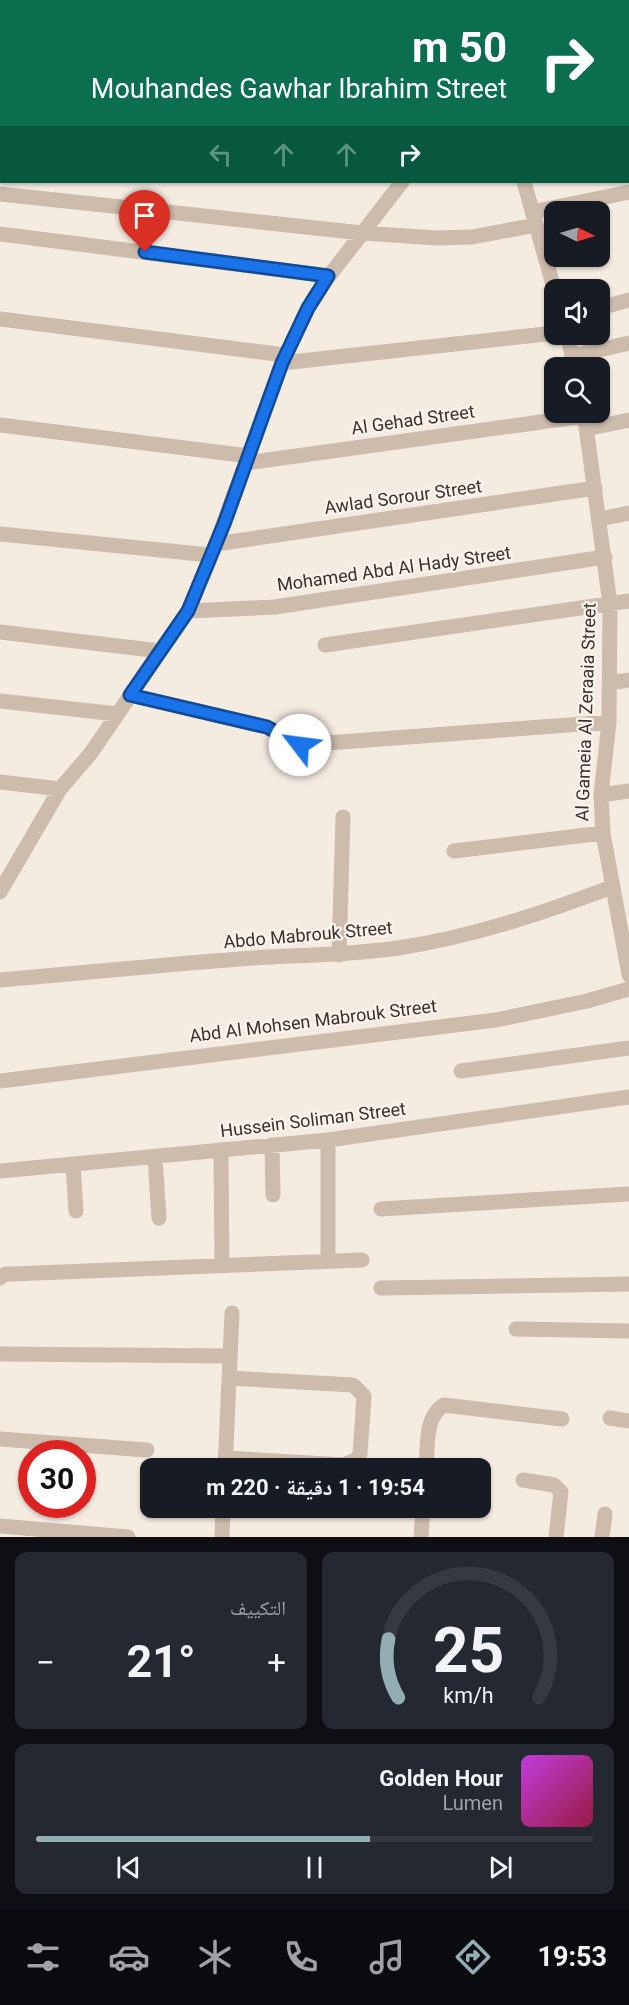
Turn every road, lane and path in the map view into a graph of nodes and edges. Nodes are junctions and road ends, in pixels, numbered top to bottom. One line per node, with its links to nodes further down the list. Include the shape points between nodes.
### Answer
1 (401, 183): 6 (street)
2 (524, 183): 5 (street)
3 (629, 192): 5 (street)
4 (0, 194): 6 (street)
5 (534, 218): 6 (street, via 455,238); 9 (street)
6 (362, 233): 8 (street)
7 (0, 234): 8 (street)
8 (328, 276): 16 (street)
9 (551, 279)
10 (629, 300): 11 (street)
11 (610, 305)
12 (0, 319): 16 (street)
13 (544, 334): 16 (street)
14 (629, 343): 15 (street)
15 (588, 357)
16 (284, 359): 22 (street)
17 (610, 420): 18 (street, Al Gehad Street)
18 (629, 420)
19 (552, 423): 22 (street, Al Gehad Street)
20 (586, 423): 23 (street, Al Gameia Al Zeraaia Street)
21 (0, 425): 22 (street, Al Gehad Street)
22 (248, 460): 27 (street)
23 (595, 488): 25 (street, Al Gameia Al Zeraaia Street); 27 (street, Awlad Sorour Street)
24 (629, 513): 25 (street)
25 (600, 519): 28 (street, Al Gameia Al Zeraaia Street)
26 (0, 534): 27 (street, Awlad Sorour Street)
27 (213, 550): 31 (street)
28 (605, 557): 30 (street, Al Gameia Al Zeraaia Street); 31 (street, Mohamed Abd Al Hady Street, via 275,607)
29 (629, 601): 30 (street)
30 (610, 604): 33 (street); 36 (street, Al Gameia Al Zeraaia Street)
31 (188, 611): 34 (street)
32 (0, 632): 34 (street)
33 (325, 645)
34 (160, 651): 37 (street)
35 (629, 680): 36 (street)
36 (610, 684): 40 (street, Al Gameia Al Zeraaia Street)
37 (130, 695): 39 (street); 40 (street, via 267,727 300,745)
38 (0, 701): 39 (street)
39 (117, 714): 42 (street)
40 (609, 722): 44 (street, Al Gameia Al Zeraaia Street)
41 (0, 782): 42 (street)
42 (60, 789): 48 (street)
43 (629, 791): 44 (street)
44 (601, 795): 46 (street, Al Gameia Al Zeraaia Street)
45 (343, 817): 52 (street)
46 (603, 834): 47 (street); 49 (street, Al Gameia Al Zeraaia Street)
47 (454, 851)
48 (5, 871): 50 (street)
49 (612, 887): 51 (street, Al Gameia Al Zeraaia Street); 52 (street, Abdo Mabrouk Street, via 543,913 472,933)
50 (0, 892)
51 (625, 935): 53 (street, Al Gameia Al Zeraaia Street)
52 (339, 955): 54 (street, Abdo Mabrouk Street, via 253,958)
53 (629, 975)
54 (0, 980)
55 (629, 988): 58 (street, Abd Al Mohsen Mabrouk Street, via 496,1020)
56 (629, 1048): 57 (street)
57 (461, 1071)
58 (0, 1081)
59 (629, 1097): 60 (street, Hussein Soliman Street)
60 (328, 1140): 61 (street, Hussein Soliman Street); 72 (street)
61 (272, 1145): 62 (street, Hussein Soliman Street); 67 (street)
62 (221, 1151): 63 (street, Hussein Soliman Street); 73 (street)
63 (155, 1157): 64 (street, Hussein Soliman Street); 70 (street)
64 (73, 1165): 65 (street, Hussein Soliman Street); 69 (street)
65 (0, 1171)
66 (629, 1194): 68 (street)
67 (273, 1195)
68 (381, 1209)
69 (76, 1210)
70 (159, 1218)
71 (362, 1260): 72 (street)
72 (328, 1262): 73 (street)
73 (222, 1264): 74 (street, via 5,1274)
74 (0, 1278)
75 (629, 1284): 76 (street)
76 (381, 1288)
77 (232, 1313): 81 (street)
78 (516, 1329): 79 (street)
79 (629, 1331)
80 (0, 1354): 81 (street)
81 (230, 1356): 82 (street)
82 (229, 1378): 88 (street); 89 (street, via 353,1385 364,1396 360,1454)
83 (562, 1419): 90 (street, via 444,1406 434,1411 430,1421)
84 (609, 1419): 85 (street)
85 (629, 1421)
86 (0, 1438): 87 (street)
87 (147, 1450)
88 (225, 1458)
89 (356, 1458)
90 (427, 1458)
91 (523, 1480): 99 (street, via 554,1485 561,1492)
92 (605, 1514): 100 (street)
93 (223, 1518): 97 (street)
94 (422, 1518): 98 (street)
95 (0, 1526): 96 (street)
96 (128, 1537)
97 (222, 1537)
98 (421, 1537)
99 (556, 1537)
100 (602, 1537)

